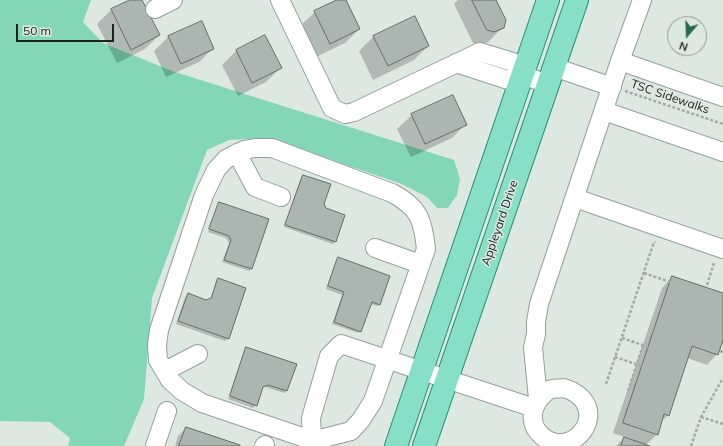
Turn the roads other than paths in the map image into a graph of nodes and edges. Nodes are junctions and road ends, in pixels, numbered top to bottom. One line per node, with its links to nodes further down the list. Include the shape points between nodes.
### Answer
1 (173, 0): 6 (street)
2 (280, 0): 8 (street, via 332,108 338,112 354,112 456,64 508,80)
3 (548, 0): 8 (main road)
4 (576, 0): 9 (main road, Appleyard Drive)
5 (642, 0): 7 (street)
6 (155, 9)
7 (620, 61): 10 (street); 11 (street)
8 (522, 75): 9 (street); 22 (main road)
9 (551, 75): 10 (street); 24 (main road, Appleyard Drive)
10 (612, 87): 12 (street)
11 (723, 97)
12 (604, 112): 13 (street); 16 (street)
13 (723, 152)
14 (237, 153): 15 (street, via 255,187); 19 (street, via 272,148 392,192 416,211 424,228 426,249); 23 (street, via 226,159 216,170 204,195 159,330 158,360)
15 (282, 197)
16 (575, 198): 18 (street); 24 (street, via 539,304 534,347 540,399)
17 (375, 248): 19 (street)
18 (721, 257)
19 (420, 264): 21 (street)
20 (198, 354): 23 (street)
21 (388, 359): 22 (street); 26 (street, via 373,401 351,431 320,439); 26 (street, via 342,344 329,356 311,418)
22 (422, 370): 24 (street); 28 (main road)
23 (165, 371): 26 (street, via 170,380 182,391 202,403 302,437)
24 (447, 379): 29 (main road, Appleyard Drive)
25 (167, 411): 27 (street)
26 (312, 438)
27 (156, 446)
28 (396, 446)
29 (424, 446)

